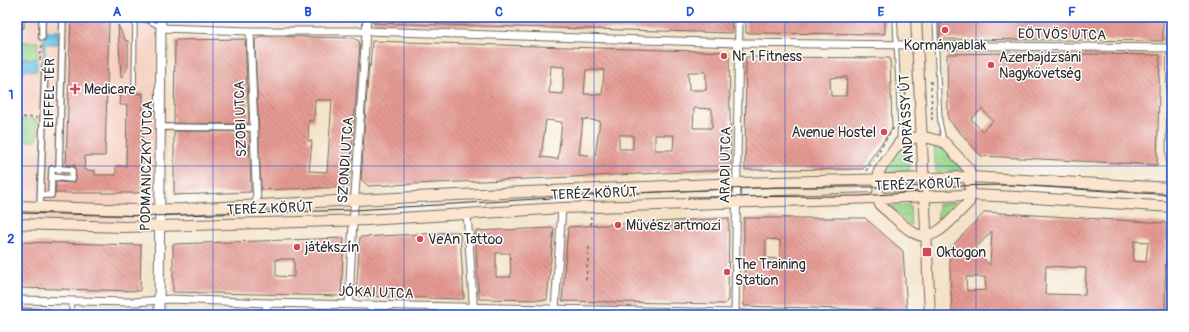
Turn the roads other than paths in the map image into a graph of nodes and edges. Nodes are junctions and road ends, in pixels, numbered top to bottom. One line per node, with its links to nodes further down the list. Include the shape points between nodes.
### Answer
1 (42, 17): 15 (street)
2 (62, 17): 28 (street, EIFFEL TÉR)
3 (161, 17): 12 (street, PODMANICZKY UTCA)
4 (367, 17): 14 (street, SZONDI UTCA)
5 (739, 17): 16 (street, ARADI UTCA)
6 (895, 17): 17 (lane, ANDRÁSSY ÚT)
7 (916, 17): 18 (main road, ANDRÁSSY ÚT)
8 (935, 17): 19 (lane)
9 (1171, 17): 20 (street)
10 (109, 19): 11 (lane)
11 (135, 20): 12 (lane, via 146,20); 22 (lane)
12 (161, 28): 13 (street, EÖTVÖS UTCA); 23 (street, PODMANICZKY UTCA)
13 (250, 31): 14 (street, EÖTVÖS UTCA); 24 (street, SZOBI UTCA)
14 (366, 31): 16 (street, EÖTVÖS UTCA); 39 (street, SZONDI UTCA)
15 (42, 37)
16 (739, 43): 17 (street, EÖTVÖS UTCA); 33 (street, ARADI UTCA)
17 (896, 46): 18 (street, EÖTVÖS UTCA); 27 (lane, ANDRÁSSY ÚT)
18 (917, 46): 19 (street, EÖTVÖS UTCA); 25 (main road, ANDRÁSSY ÚT)
19 (936, 46): 20 (street, EÖTVÖS UTCA); 26 (lane, via 940,122)
20 (1171, 48): 34 (street)
21 (45, 66): 35 (street, EIFFEL TÉR)
22 (134, 91)
23 (161, 127): 24 (street); 46 (street, PODMANICZKY UTCA)
24 (253, 128): 41 (street, SZOBI UTCA)
25 (921, 136): 26 (main road); 27 (main road); 31 (main road, ANDRÁSSY ÚT)
26 (944, 142): 30 (main road, via 969,169)
27 (899, 143): 32 (main road, via 879,171)
28 (59, 169): 29 (street, via 52,169); 29 (street, via 72,170 72,179)
29 (52, 177): 35 (street, via 51,195)
30 (970, 177): 31 (main road, TERÉZ KÖRÚT); 34 (main road, TERÉZ KÖRÚT); 36 (main road)
31 (923, 179): 32 (main road, TERÉZ KÖRÚT); 37 (main road, ANDRÁSSY ÚT)
32 (878, 180): 33 (main road, TERÉZ KÖRÚT); 38 (main road)
33 (738, 183): 39 (main road, TERÉZ KÖRÚT); 40 (street, ARADI UTCA)
34 (1171, 187)
35 (41, 195): 43 (street, EIFFEL TÉR)
36 (970, 196): 37 (main road, TERÉZ KÖRÚT); 44 (main road, TERÉZ KÖRÚT); 51 (main road, via 969,202 939,232)
37 (924, 198): 38 (main road, TERÉZ KÖRÚT); 51 (main road, ANDRÁSSY ÚT)
38 (878, 199): 40 (main road, TERÉZ KÖRÚT); 51 (main road, via 880,205 914,233)
39 (355, 200): 41 (main road, TERÉZ KÖRÚT); 48 (street, SZONDI UTCA)
40 (738, 202): 45 (main road, TERÉZ KÖRÚT); 62 (street, ARADI UTCA)
41 (256, 205): 46 (main road, TERÉZ KÖRÚT)
42 (17, 206): 43 (main road, TERÉZ KÖRÚT)
43 (40, 207): 46 (main road, TERÉZ KÖRÚT)
44 (1172, 207)
45 (562, 208): 47 (main road, TERÉZ KÖRÚT); 59 (street)
46 (161, 209): 50 (street, PODMANICZKY UTCA)
47 (467, 213): 48 (main road, TERÉZ KÖRÚT); 60 (street)
48 (353, 220): 50 (main road, TERÉZ KÖRÚT); 56 (street, SZONDI UTCA)
49 (17, 224): 50 (main road, TERÉZ KÖRÚT)
50 (160, 226): 53 (street, PODMANICZKY UTCA)
51 (926, 236): 68 (main road, ANDRÁSSY ÚT)
52 (17, 300): 54 (street, JÓKAI UTCA)
53 (160, 300): 54 (street, JÓKAI UTCA); 55 (street, JÓKAI UTCA); 64 (street, PODMANICZKY UTCA)
54 (72, 301): 58 (lane)
55 (266, 303): 56 (street, JÓKAI UTCA); 65 (street)
56 (349, 304): 57 (street, JÓKAI UTCA)
57 (371, 305): 60 (street, JÓKAI UTCA); 66 (street)
58 (71, 309)
59 (555, 309): 60 (street, JÓKAI UTCA); 61 (street, JÓKAI UTCA)
60 (473, 311)
61 (574, 312): 63 (street, JÓKAI UTCA)
62 (735, 313): 63 (street, JÓKAI UTCA); 67 (street, JÓKAI UTCA)
63 (666, 314)
64 (159, 315)
65 (267, 315)
66 (371, 315)
67 (752, 315)
68 (930, 315)

